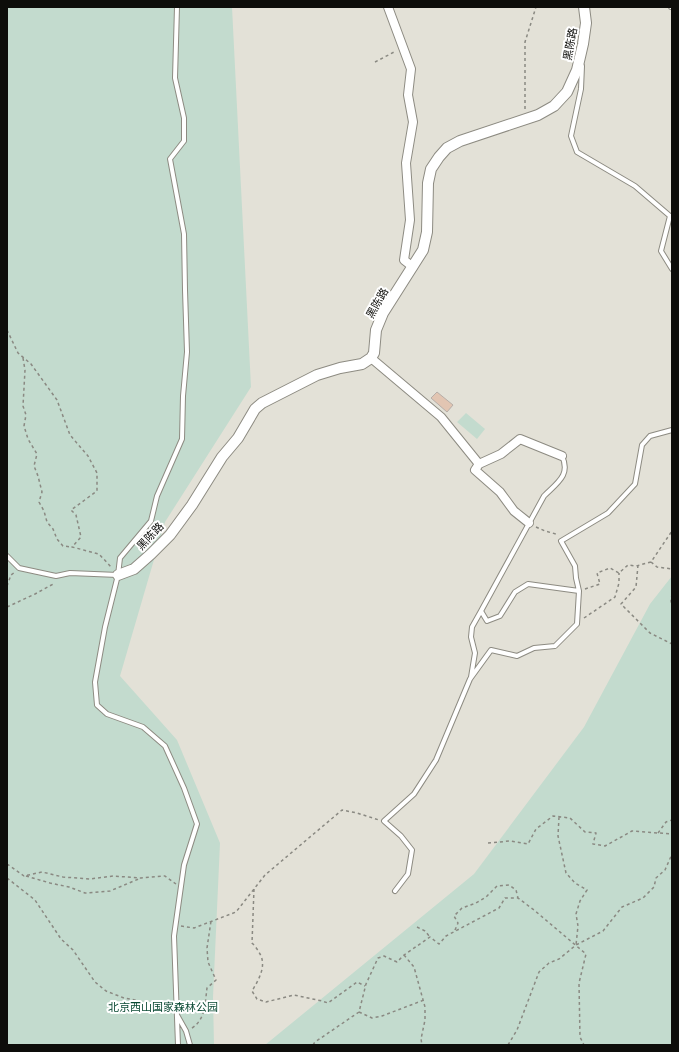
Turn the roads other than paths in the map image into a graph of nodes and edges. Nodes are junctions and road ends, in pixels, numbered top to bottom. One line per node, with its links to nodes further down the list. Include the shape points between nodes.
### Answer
1 (177, 7): 13 (lane, via 174,78 184,118 184,141 170,159 184,234 188,352 182,439 157,496 151,521 120,558)
2 (388, 7): 5 (street, via 411,69 408,95 412,122 406,163 410,220 404,260)
3 (584, 7): 4 (street, 黑陈路, via 586,23)
4 (583, 44): 5 (street, 黑陈路, via 577,70 567,92 554,106 525,120 460,141 447,148 439,157 431,169 428,183 423,250); 6 (lane, via 581,89 571,136 577,152 635,186 670,216 662,251)
5 (413, 267): 7 (street, 黑陈路, via 383,313 376,330 374,353)
6 (672, 269)
7 (371, 358): 10 (street, via 441,418); 13 (street, 黑陈路, via 362,364 317,375 254,409 238,438 222,457 170,535 134,569)
8 (672, 430): 14 (lane, via 650,436 642,445 635,484 608,513 560,541 575,566)
9 (562, 456): 10 (street, via 520,439 501,454); 11 (lane, via 565,461 565,472 544,496)
10 (479, 464): 11 (street, via 475,470)
11 (529, 523): 15 (lane)
12 (7, 556): 13 (lane, via 19,568 56,576 70,573)
13 (118, 575): 18 (lane, via 95,682 97,705 107,714 144,727 166,746 197,824 184,865 174,936)
14 (579, 591): 15 (lane, via 528,584 515,592 500,616 487,621); 16 (lane, via 577,624 555,646 534,648 517,656 491,650)
15 (481, 611): 16 (lane, via 472,627 471,637 475,652)
16 (470, 679): 17 (lane, via 436,760 414,794 384,821 412,850 408,874)
17 (395, 891)
18 (176, 1013): 19 (lane); 20 (lane)
19 (178, 1045)
20 (190, 1045)

